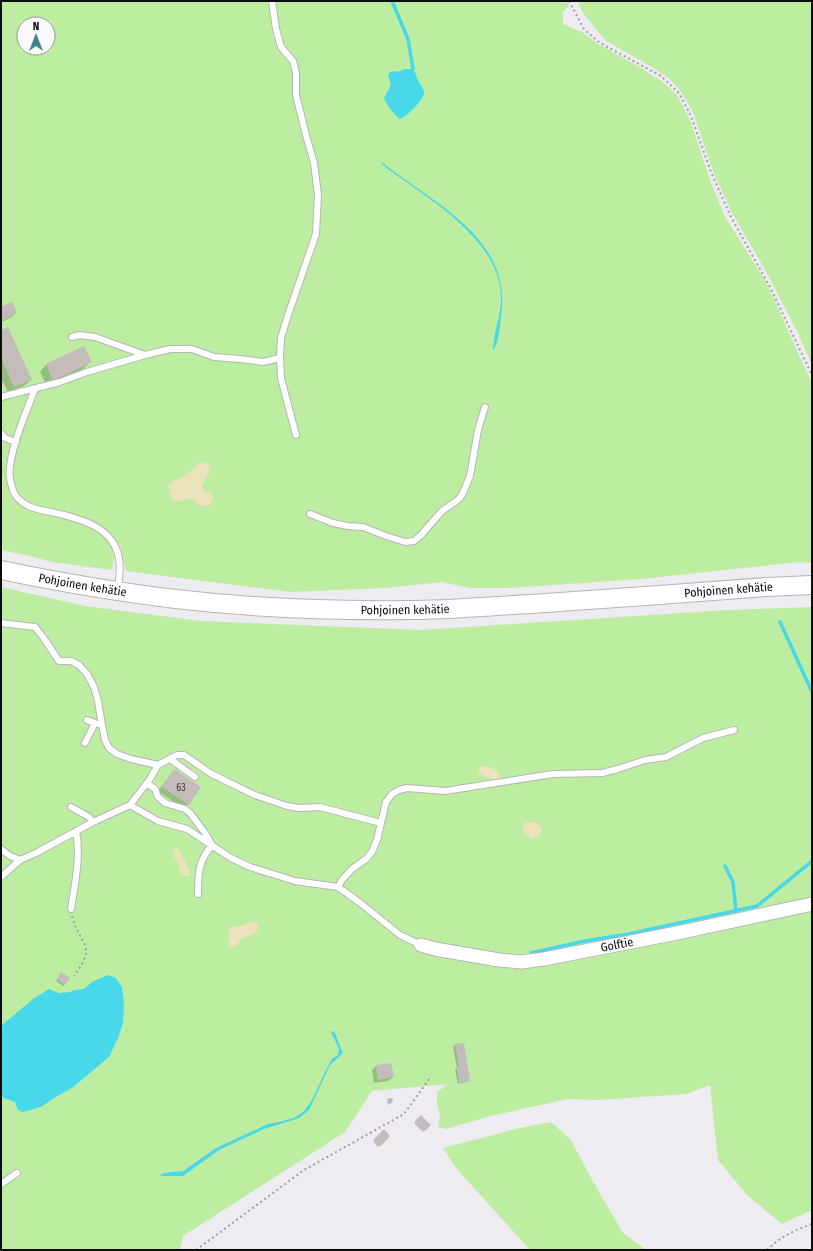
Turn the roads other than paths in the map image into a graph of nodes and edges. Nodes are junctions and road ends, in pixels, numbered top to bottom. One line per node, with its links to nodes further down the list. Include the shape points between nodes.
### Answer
1 (272, 1): 4 (lane, via 281,47 293,61 296,73 296,95 314,163 318,195 316,234 281,338)
2 (72, 337): 3 (lane, via 95,337)
3 (145, 355): 4 (lane, via 170,349 192,349 214,357 263,362); 5 (lane)
4 (280, 358): 9 (lane, via 281,378)
5 (35, 389): 6 (lane); 10 (lane)
6 (1, 396)
7 (485, 407): 11 (lane, via 468,484 463,494 459,500 442,511 414,541 405,542 364,526 332,523)
8 (1, 433): 10 (lane, via 5,438)
9 (296, 435)
10 (16, 442): 14 (lane, via 10,465 10,479 16,496 36,509 79,519 106,533 112,540 119,558)
11 (310, 514)
12 (1, 570): 14 (main road, Pohjoinen kehätie)
13 (812, 585): 14 (main road, Pohjoinen kehätie, via 409,610 322,610 256,606)
14 (118, 591)
15 (1, 623): 18 (lane, via 35,628 60,660 79,665 94,686)
16 (87, 720): 17 (lane)
17 (95, 723): 18 (lane); 20 (lane)
18 (102, 725): 22 (lane, via 107,744 117,754)
19 (734, 730): 28 (lane, via 703,738 666,757 602,773 553,774 445,791 407,788 399,790 386,802)
20 (85, 743)
21 (170, 759): 22 (lane); 23 (lane); 28 (lane, via 184,755 228,782 287,806 320,807)
22 (158, 765): 24 (lane)
23 (195, 777)
24 (147, 783): 25 (lane); 30 (lane, via 165,803 190,813)
25 (130, 805): 27 (lane); 30 (lane, via 158,821 187,829)
26 (71, 807): 27 (lane)
27 (93, 822): 29 (lane)
28 (381, 823): 34 (lane, via 372,852 352,869)
29 (76, 831): 32 (lane); 37 (lane, via 78,862)
30 (212, 845): 34 (lane, via 250,867 295,881); 35 (lane, via 201,861 198,871)
31 (1, 849): 32 (lane)
32 (20, 860): 33 (lane)
33 (1, 877)
34 (338, 887): 38 (lane, via 400,935)
35 (198, 894)
36 (812, 904): 38 (street, Golftie, via 677,933 521,962)
37 (71, 909)
38 (421, 945)
39 (18, 1173): 40 (lane)
40 (1, 1184)

